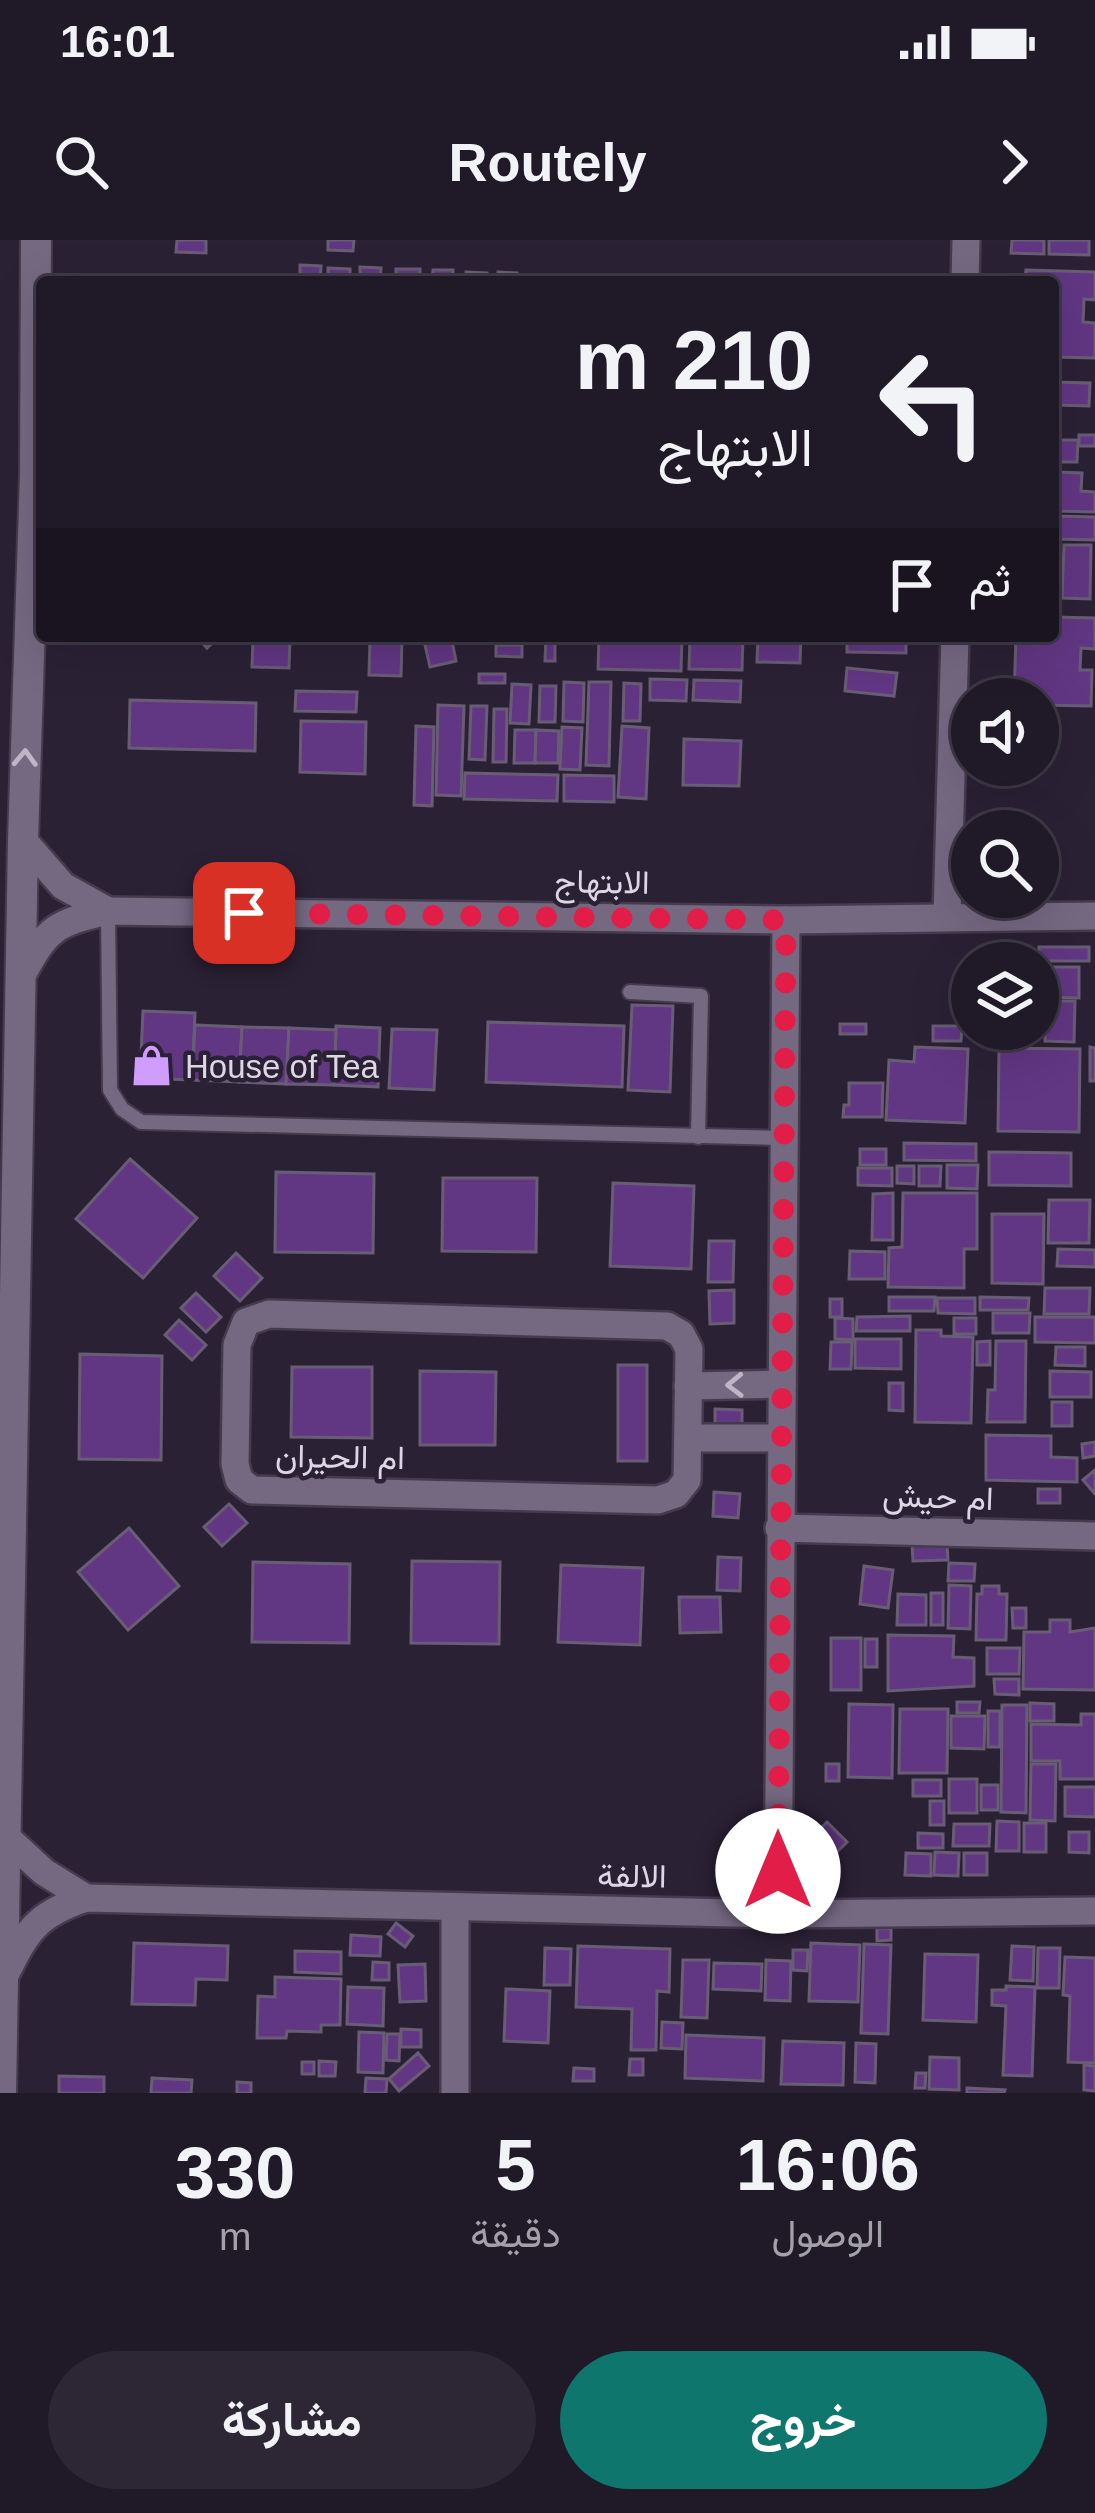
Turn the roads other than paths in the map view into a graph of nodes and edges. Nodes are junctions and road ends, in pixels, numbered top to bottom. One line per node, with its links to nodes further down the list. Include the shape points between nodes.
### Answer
1 (36, 240): 5 (street, one-way to 1)
2 (966, 240): 3 (street)
3 (965, 276)
4 (955, 642): 7 (street)
5 (22, 840): 6 (street, via 63,886); 10 (street)
6 (108, 911): 9 (street, الابتهاج); 10 (street, الابتهاج, via 49,931); 12 (lane, via 110,1090 140,1122)
7 (947, 916): 8 (street, الابتهاج); 9 (street, الابتهاج)
8 (1095, 916)
9 (786, 920): 13 (street)
10 (21, 976): 20 (street)
11 (630, 992): 12 (lane, via 701,996)
12 (698, 1137): 13 (lane)
13 (781, 1138): 14 (street)
14 (782, 1384): 15 (street, one-way to 15); 17 (street)
15 (688, 1386): 16 (street, ام الحيران); 16 (street, ام الحيران, via 689,1349 667,1325 269,1315 246,1322 237,1345 235,1464 252,1490 658,1500 687,1480)
16 (688, 1438): 17 (street)
17 (781, 1438): 18 (street)
18 (778, 1528): 19 (street, ام حيش); 24 (street)
19 (1095, 1536)
20 (7, 1838): 21 (street); 25 (street)
21 (86, 1898): 22 (street, الالفة); 25 (street, الالفة, via 39,1919)
22 (455, 1906): 24 (street, الالفة); 27 (street)
23 (1095, 1911): 24 (street, الالفة)
24 (778, 1914)
25 (3, 1978): 26 (street)
26 (2, 2093)
27 (455, 2093)

